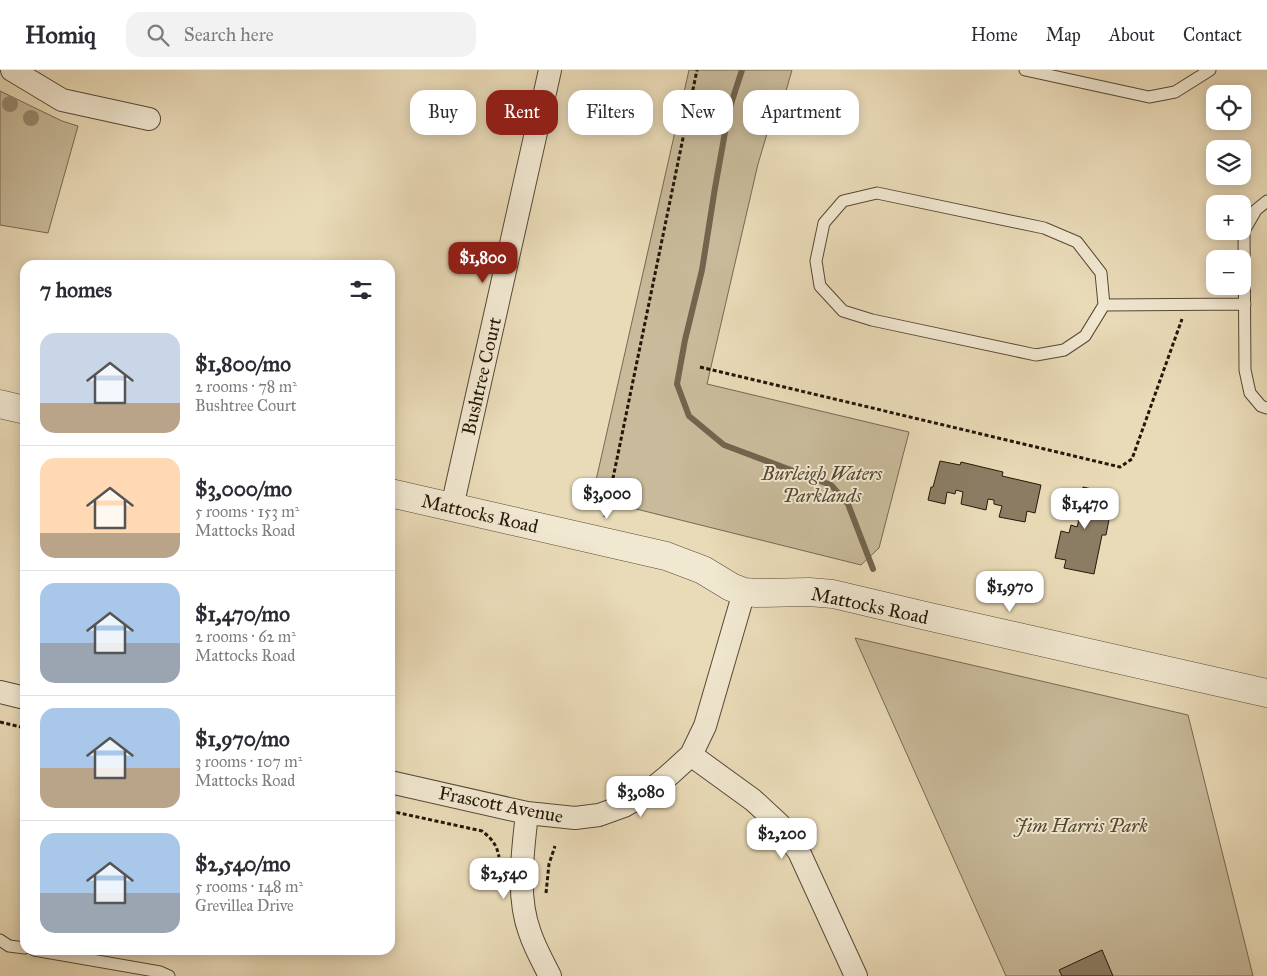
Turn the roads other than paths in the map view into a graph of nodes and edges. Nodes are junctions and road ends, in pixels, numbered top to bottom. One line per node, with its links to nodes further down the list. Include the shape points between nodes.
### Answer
1 (12, 70): 5 (street, via 62,100)
2 (550, 70): 13 (street, Bushtree Court)
3 (1025, 70): 4 (lane, via 1149,97 1175,92)
4 (1210, 70)
5 (149, 119)
6 (1267, 201): 7 (lane, via 1256,210 1244,231)
7 (1245, 304): 8 (lane); 10 (lane, via 1245,370 1250,393)
8 (1104, 305): 8 (lane, via 1101,273 1077,242 1044,228 877,193 843,201 824,223 816,261 820,286 843,310 872,320 1036,355 1064,350 1085,336)
9 (0, 404): 11 (street)
10 (1267, 408)
11 (20, 409)
12 (395, 494): 13 (street, Mattocks Road)
13 (452, 507): 14 (street, Mattocks Road, via 666,556 703,570)
14 (744, 592): 16 (street, Mattocks Road, via 833,594); 18 (street, Frascott Avenue, via 706,726)
15 (0, 692): 17 (street)
16 (1267, 693)
17 (20, 697)
18 (690, 755): 20 (street, Frascott Avenue, via 647,793 599,815 575,818); 26 (street, via 754,800 779,824 799,852)
19 (395, 783): 20 (street, Frascott Avenue)
20 (527, 813): 25 (street, via 522,887 524,911 529,932)
21 (0, 940): 22 (lane, via 9,946)
22 (20, 947)
23 (63, 955): 24 (lane)
24 (168, 976)
25 (550, 976)
26 (856, 976)

